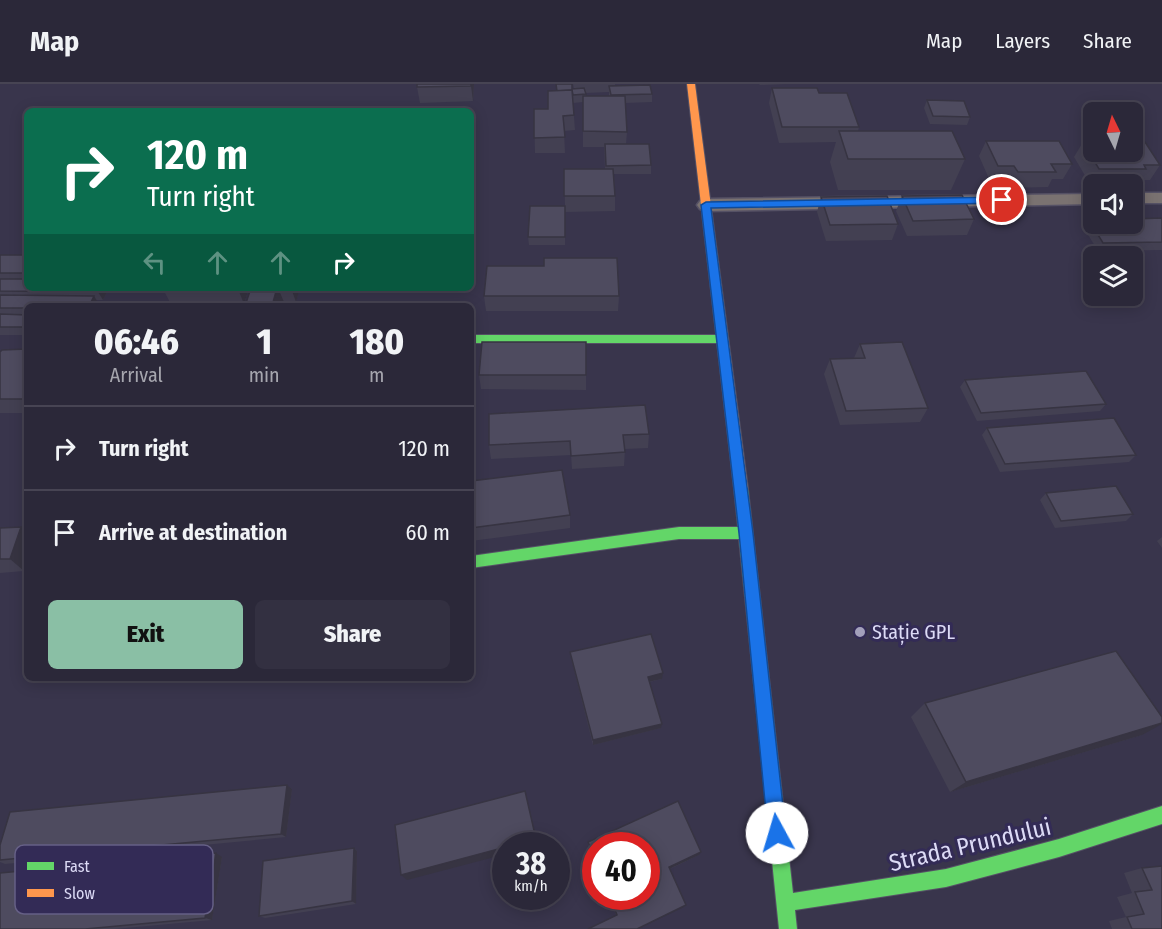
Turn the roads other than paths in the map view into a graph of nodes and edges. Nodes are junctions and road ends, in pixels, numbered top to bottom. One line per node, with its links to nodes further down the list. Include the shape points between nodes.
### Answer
1 (691, 84): 5 (street)
2 (1143, 198): 3 (lane)
3 (1162, 198)
4 (1083, 199): 5 (lane)
5 (706, 205): 7 (street)
6 (474, 339): 7 (street)
7 (722, 339): 8 (street)
8 (746, 533): 9 (street, via 679,533); 11 (street)
9 (474, 562)
10 (1162, 815): 11 (street, Strada Prundului, via 946,878)
11 (784, 903): 12 (street)
12 (788, 929)

